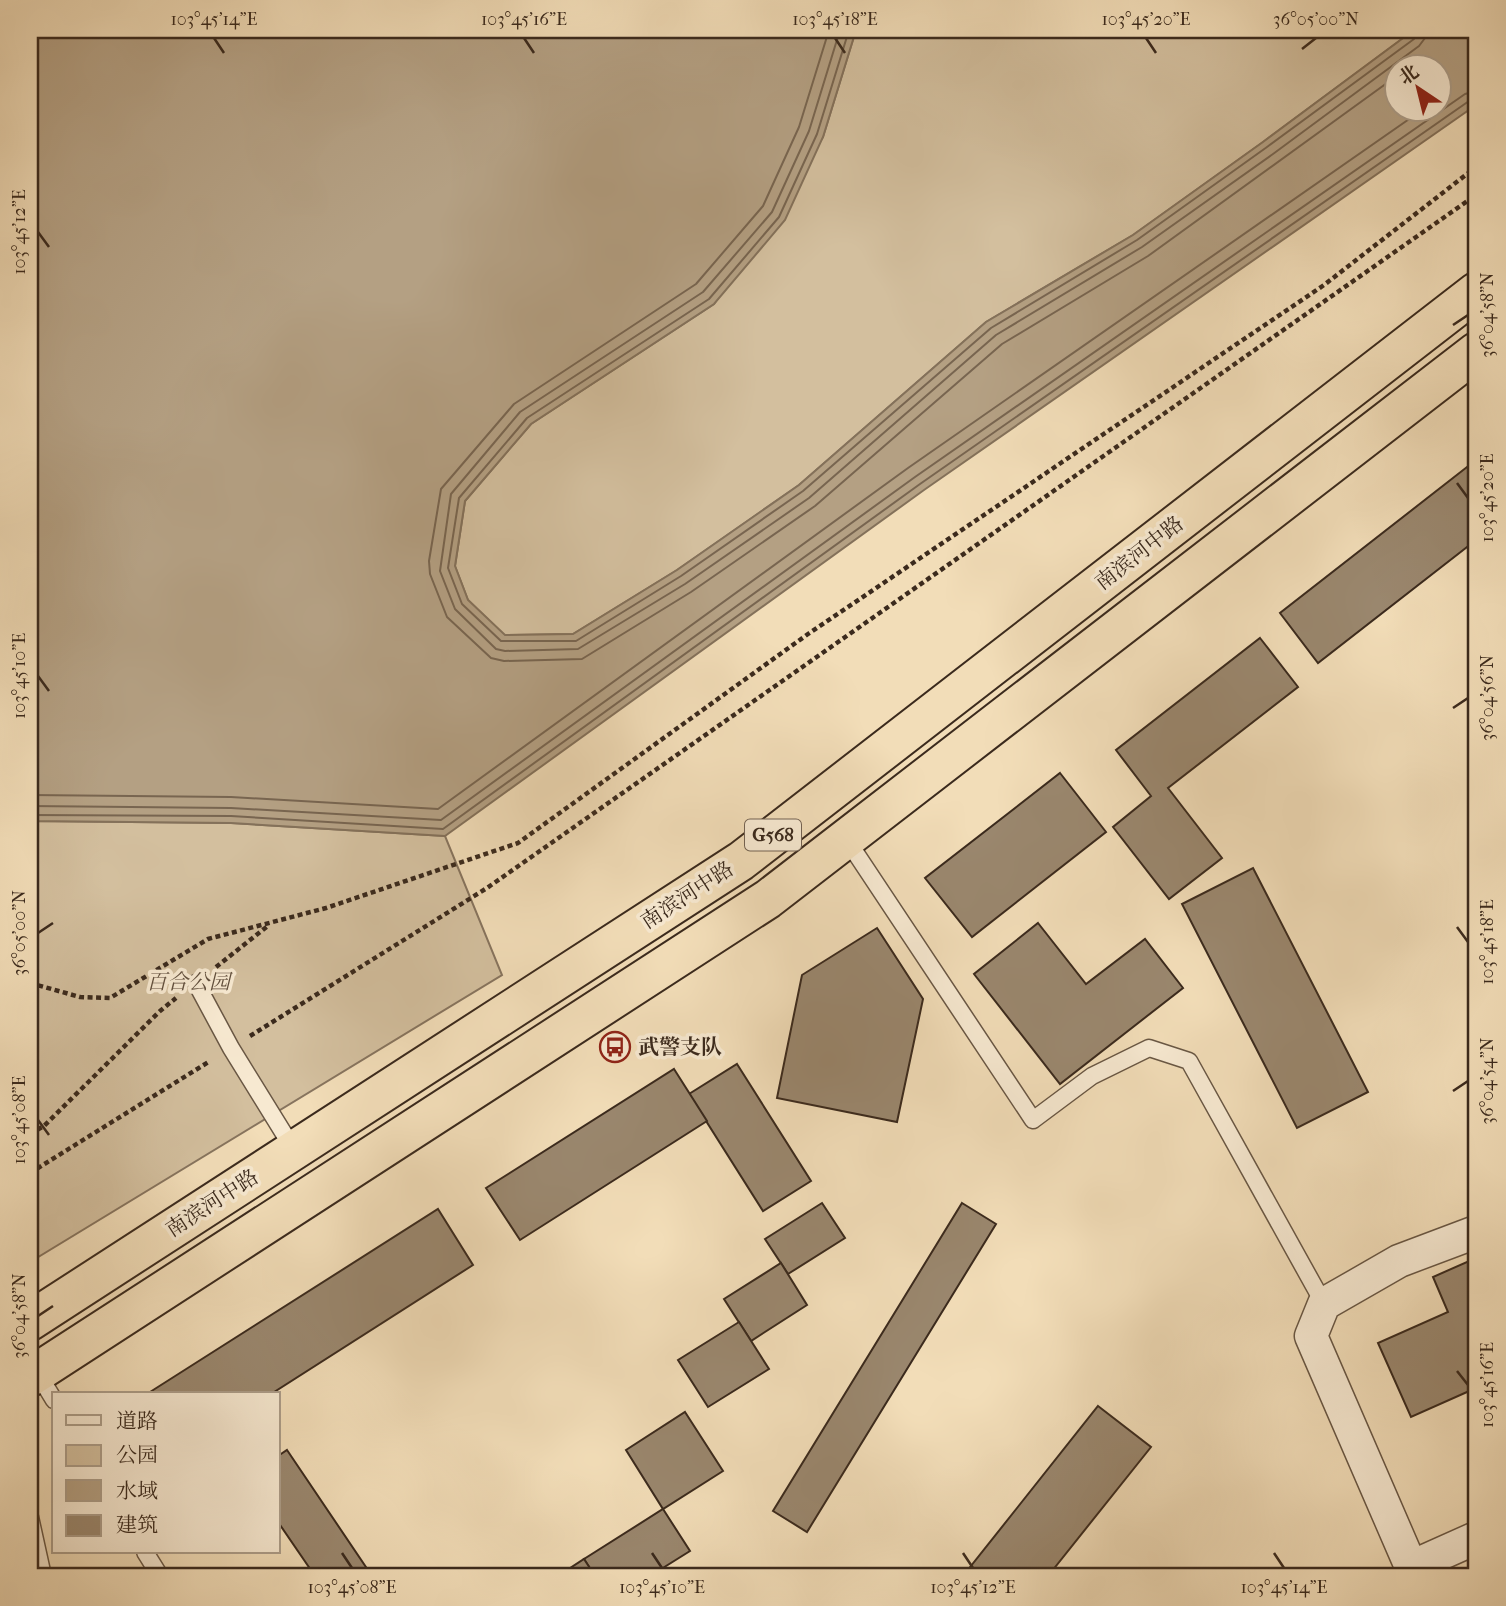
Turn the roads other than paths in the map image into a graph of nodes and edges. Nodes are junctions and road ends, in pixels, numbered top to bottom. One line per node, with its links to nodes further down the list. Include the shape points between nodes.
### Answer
1 (1476, 292): 5 (highway, 南滨河中路 / G568, via 741,861)
2 (1476, 352): 3 (highway, G568)
3 (847, 840): 7 (lane, via 1033,1120 1092,1076 1149,1048 1189,1060); 9 (highway, G568, via 768,899)
4 (196, 983): 5 (lane)
5 (294, 1150): 8 (highway, 南滨河中路 / G568)
6 (1476, 1233): 7 (street, via 1399,1261)
7 (1324, 1304): 13 (street, via 1311,1336)
8 (30, 1321)
9 (40, 1383)
10 (30, 1517): 14 (lane)
11 (1476, 1538): 13 (street)
12 (146, 1554): 15 (lane)
13 (1413, 1572)
14 (43, 1576)
15 (160, 1576)

